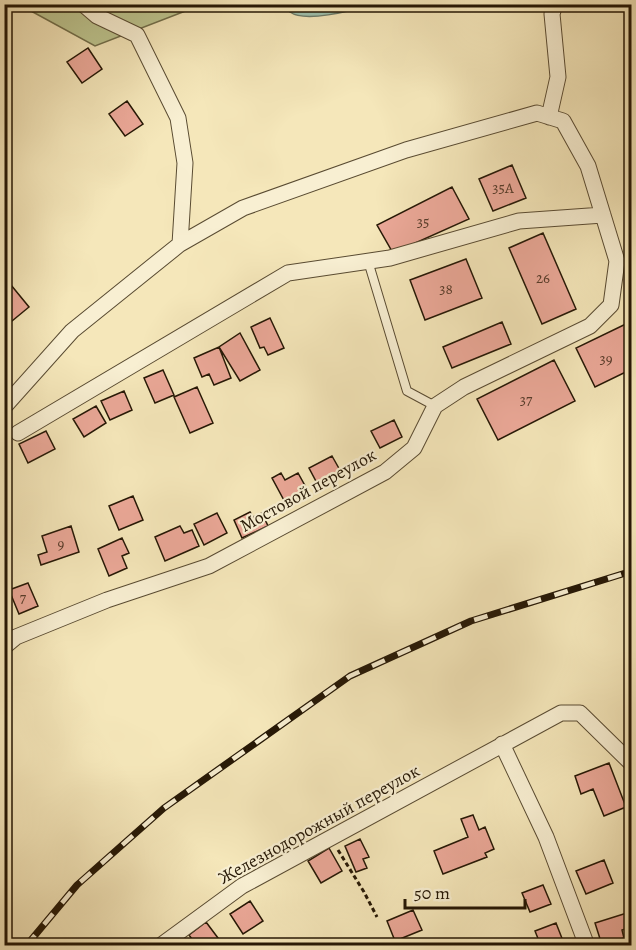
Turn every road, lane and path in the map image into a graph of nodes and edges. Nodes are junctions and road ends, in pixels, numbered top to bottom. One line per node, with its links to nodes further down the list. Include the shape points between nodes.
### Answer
1 (83, 4): 5 (street, via 97,16 137,35 178,118 185,163)
2 (555, 4): 3 (street, via 552,14 558,77)
3 (556, 119): 4 (street, via 588,166); 5 (street, via 537,113 406,150 243,208)
4 (603, 215): 6 (street, via 519,221); 7 (street, via 617,261 611,305 590,326 464,387)
5 (180, 244): 8 (street, via 72,331)
6 (368, 261): 7 (lane, via 407,391); 9 (street, via 288,273)
7 (435, 406): 10 (street, Мостовой переулок, via 414,448 385,472 209,566 106,600 16,637)
8 (4, 407)
9 (18, 433)
10 (4, 647)
11 (502, 744): 12 (street, Железнодорожный переулок, via 561,713 580,713); 13 (street, Железнодорожный переулок); 16 (street, via 546,837)
12 (632, 764)
13 (331, 838): 14 (path); 15 (street, Железнодорожный переулок, via 242,886)
14 (377, 917)
15 (160, 945)
16 (586, 945)

